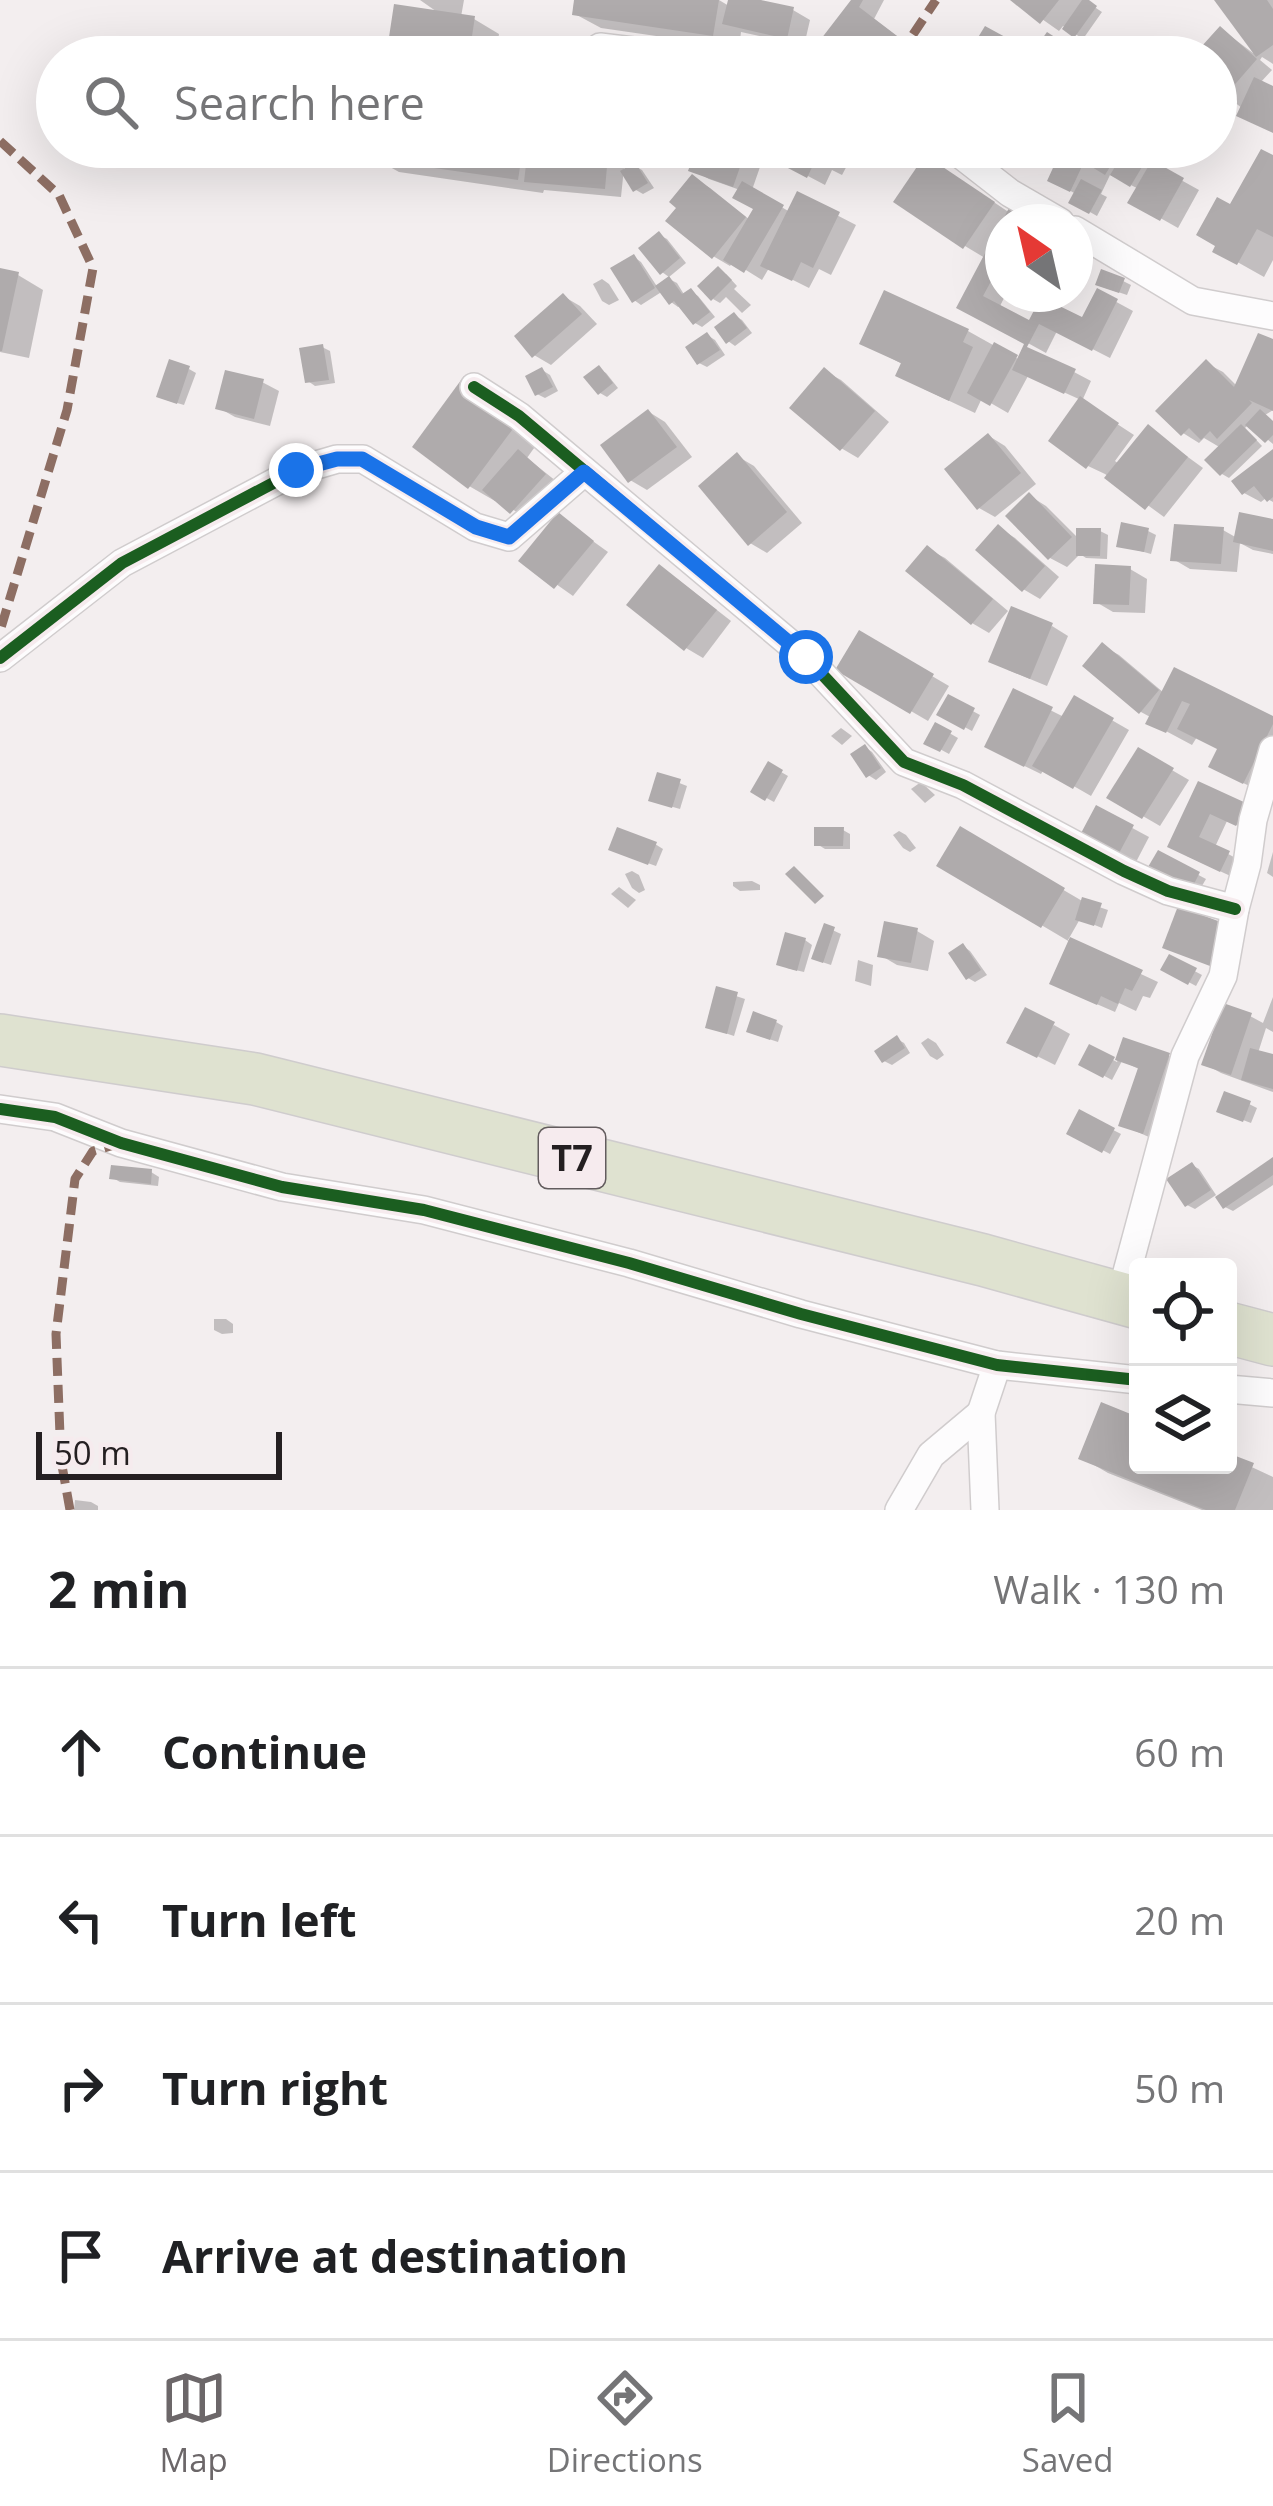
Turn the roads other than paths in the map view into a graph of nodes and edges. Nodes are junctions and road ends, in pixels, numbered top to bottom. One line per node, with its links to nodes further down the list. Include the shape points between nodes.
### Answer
1 (978, 168): 2 (street)
2 (1028, 204)
3 (1093, 241): 4 (street, via 1192,301)
4 (1273, 316)
5 (474, 387): 6 (street)
6 (584, 472): 7 (street, via 509,537 476,527 362,459 296,470 122,563); 9 (street, via 806,657 904,762 1168,891)
7 (0, 658)
8 (1273, 750): 9 (street)
9 (1235, 909): 12 (street, via 1223,976 1185,1056)
10 (0, 1040): 13 (highway, T7, via 255,1079)
11 (0, 1108): 16 (street, via 282,1186 538,1239)
12 (1139, 1258)
13 (1129, 1301)
14 (1237, 1330): 15 (highway)
15 (1273, 1340)
16 (998, 1365): 17 (street); 20 (street)
17 (1129, 1378)
18 (1237, 1390): 19 (street)
19 (1273, 1393)
20 (981, 1413): 21 (street, via 931,1455); 22 (street)
21 (899, 1510)
22 (985, 1510)

